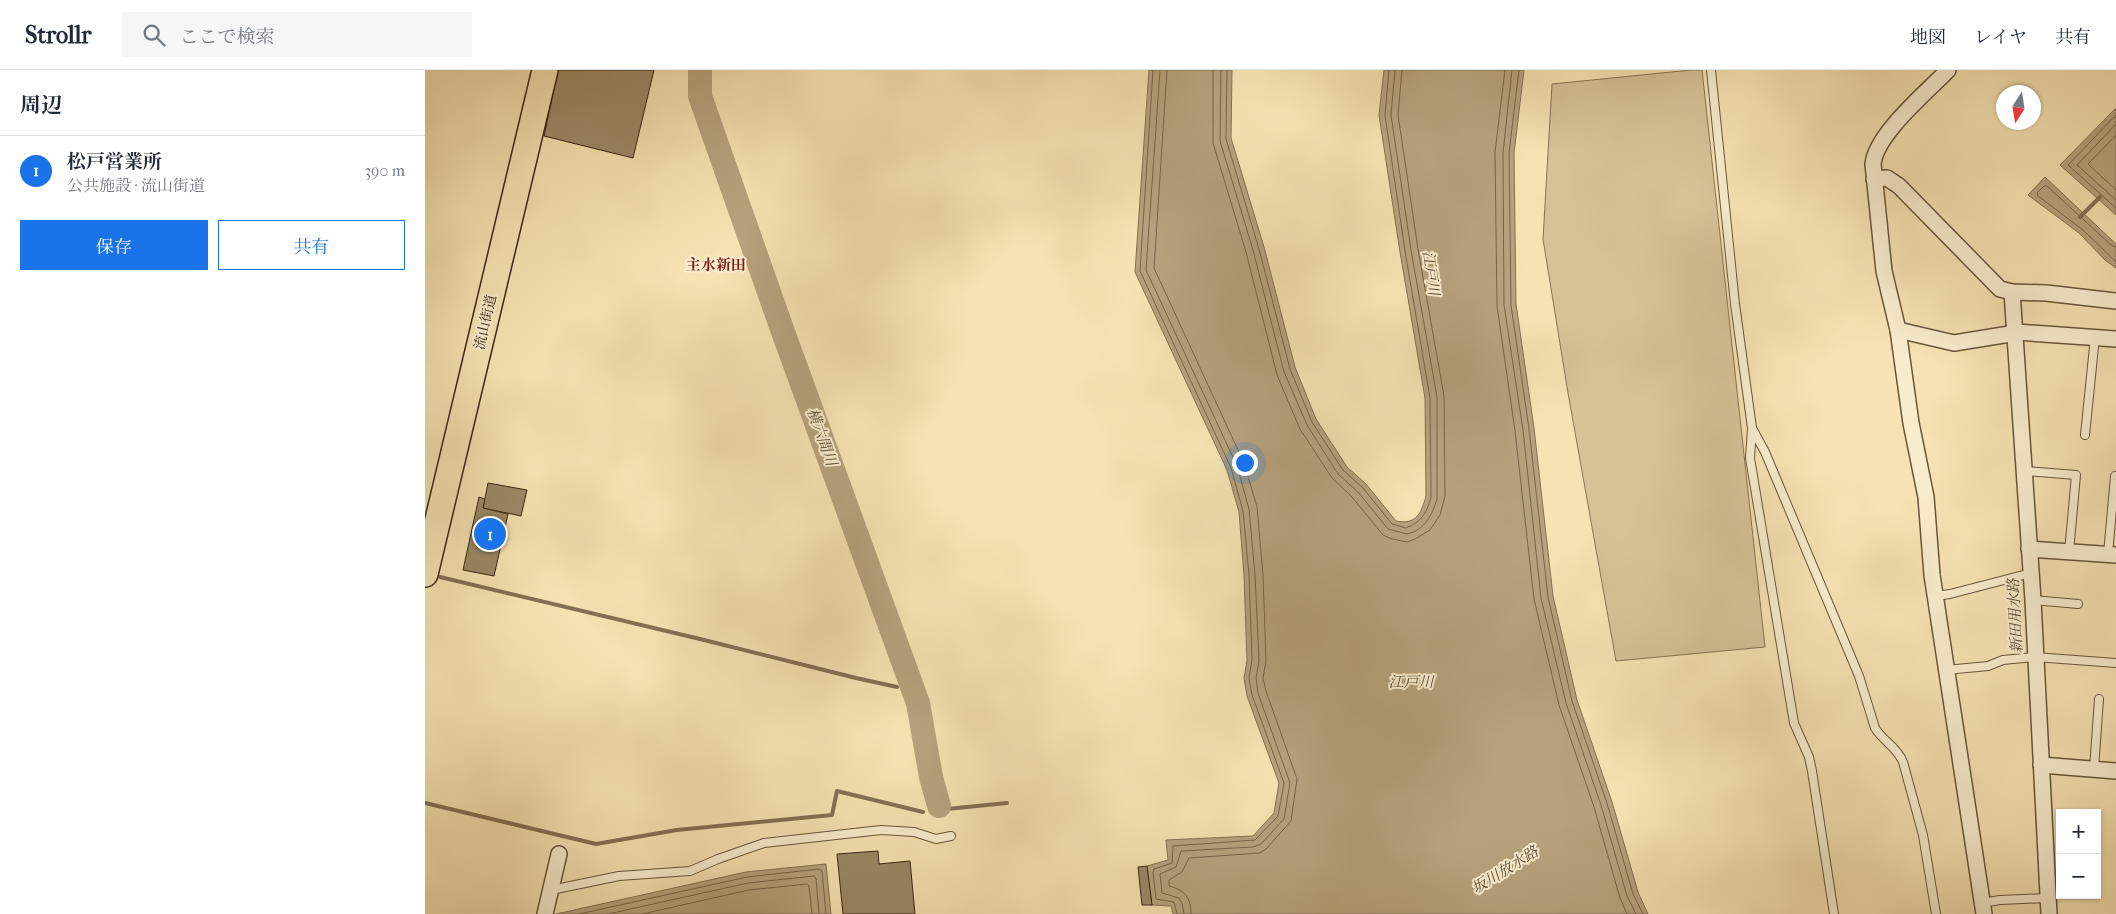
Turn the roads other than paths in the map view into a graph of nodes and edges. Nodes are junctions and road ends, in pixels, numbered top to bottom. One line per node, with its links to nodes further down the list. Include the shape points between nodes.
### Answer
1 (545, 70): 19 (main road, 流山街道)
2 (1711, 70): 11 (lane, via 1735,304)
3 (1948, 70): 4 (street, via 1881,140 1874,156)
4 (1874, 179): 5 (street, via 1892,180 2000,289); 7 (street, via 1884,271)
5 (2012, 292): 6 (street); 8 (street)
6 (2116, 301)
7 (1897, 330): 8 (street, via 1954,343); 20 (street, via 1926,497)
8 (2016, 332): 9 (street); 13 (street)
9 (2095, 338): 10 (street); 12 (lane)
10 (2116, 340)
11 (1752, 428): 36 (lane, via 1750,458 1784,672 1794,723 1812,771); 37 (lane, via 1859,676 1875,728 1899,752 1903,762 1923,835)
12 (2085, 435)
13 (2025, 471): 15 (street); 16 (lane, via 2076,475)
14 (2115, 476): 17 (lane)
15 (2029, 549): 16 (street); 18 (street)
16 (2069, 552): 17 (street)
17 (2112, 555)
18 (2031, 573): 20 (lane); 21 (street)
19 (425, 574)
20 (1935, 596): 25 (street)
21 (2033, 600): 22 (lane); 23 (street)
22 (2077, 604)
23 (2035, 657): 24 (lane); 25 (lane); 27 (street)
24 (2116, 663)
25 (1946, 670): 34 (street)
26 (2099, 699): 28 (lane)
27 (2041, 765): 28 (street); 33 (street)
28 (2094, 769): 29 (street)
29 (2116, 771)
30 (951, 836): 32 (lane, via 935,839 914,832 881,830 764,844 690,872 619,876)
31 (559, 854): 32 (street)
32 (550, 893): 35 (street)
33 (2048, 898): 34 (lane, via 2000,900); 38 (street)
34 (1983, 909)
35 (545, 914)
36 (1835, 914)
37 (1936, 914)
38 (2049, 914)

